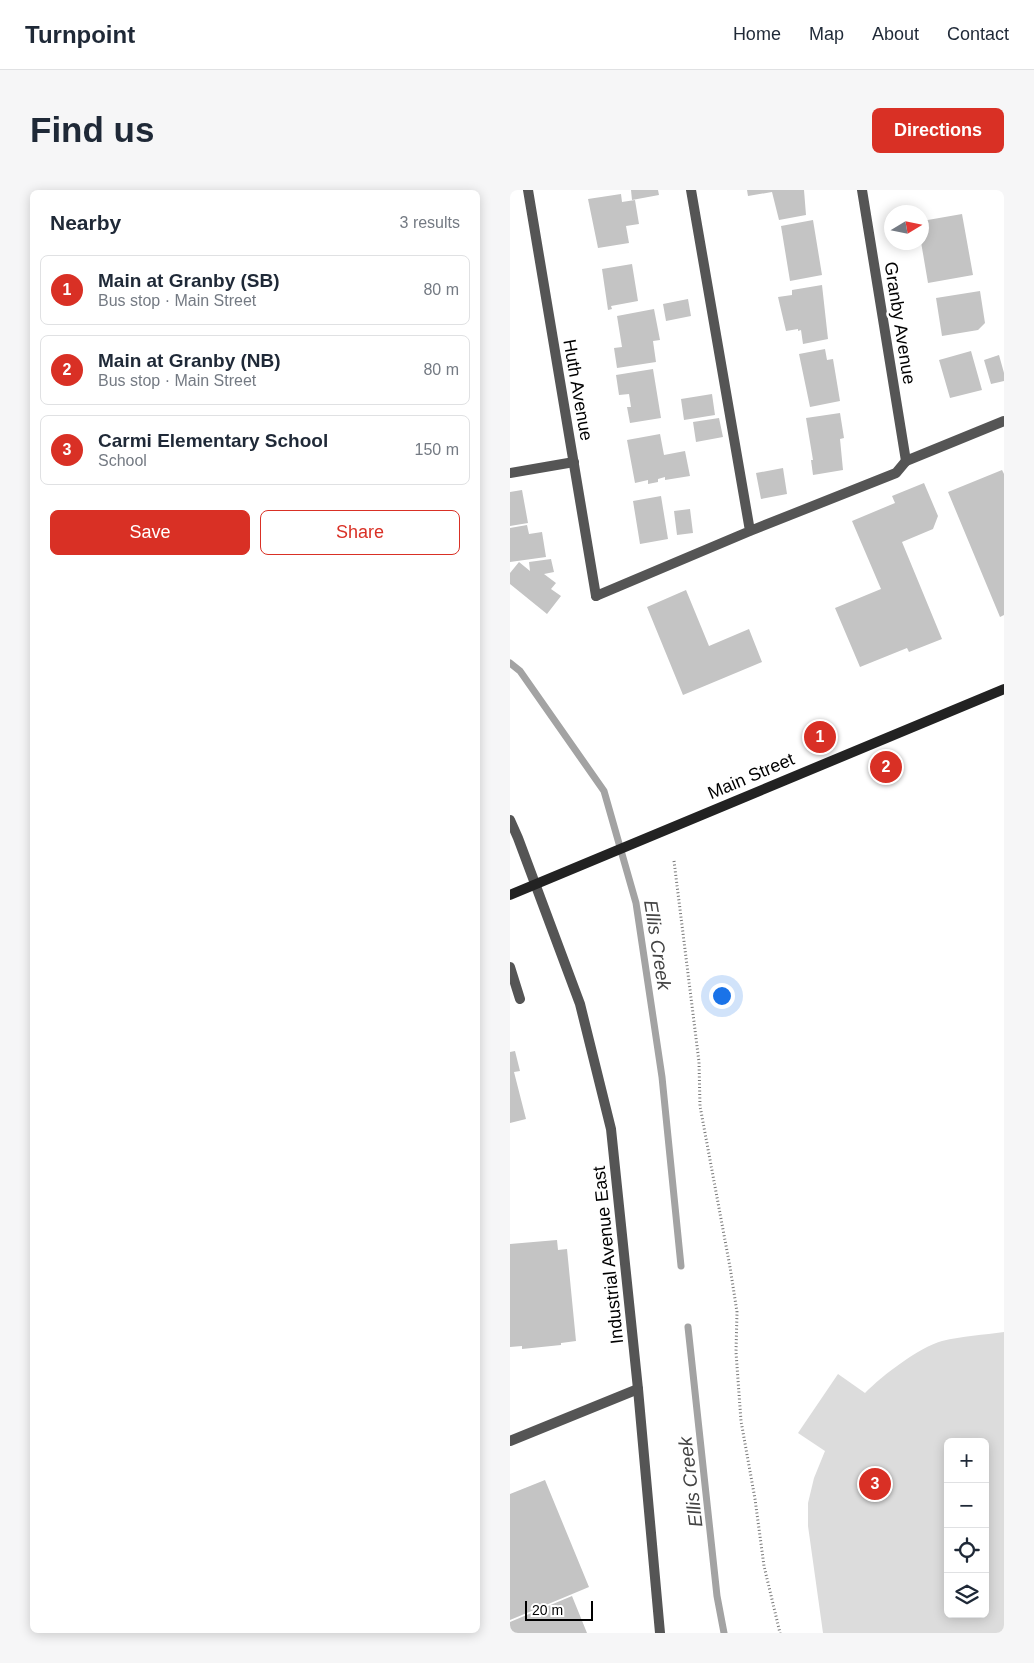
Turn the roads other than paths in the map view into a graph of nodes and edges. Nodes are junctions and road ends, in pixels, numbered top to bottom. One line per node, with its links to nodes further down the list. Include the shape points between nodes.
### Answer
1 (528, 190): 6 (street, Huth Avenue)
2 (691, 190): 8 (street)
3 (862, 190): 5 (street, Granby Avenue)
4 (1004, 421): 5 (street)
5 (906, 461): 8 (street, via 896,473)
6 (574, 462): 7 (street); 8 (street, Huth Avenue, via 596,596)
7 (510, 473)
8 (750, 531)
9 (1004, 689): 11 (main road, Main Street)
10 (510, 820): 11 (street, Industrial Avenue East)
11 (535, 884): 12 (main road, Main Street); 15 (street, Industrial Avenue East, via 580,1004 611,1129)
12 (510, 895)
13 (510, 967): 14 (street)
14 (520, 999)
15 (638, 1388): 16 (street); 17 (street, Industrial Avenue East)
16 (510, 1441)
17 (660, 1633)

